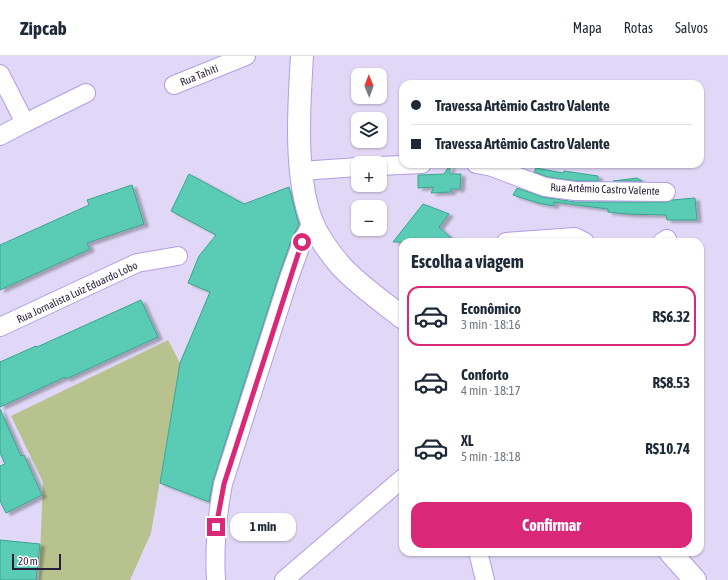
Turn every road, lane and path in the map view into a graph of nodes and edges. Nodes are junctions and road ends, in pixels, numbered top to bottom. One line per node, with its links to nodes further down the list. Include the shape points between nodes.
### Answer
1 (246, 56): 4 (street, Rua Tahiti)
2 (302, 56): 12 (main road)
3 (0, 74): 6 (street)
4 (174, 85)
5 (86, 93): 6 (street)
6 (25, 123): 7 (street)
7 (0, 136)
8 (399, 165): 9 (street)
9 (387, 166)
10 (351, 167): 12 (street)
11 (495, 168): 13 (street, Rua Artêmio Castro Valente, via 545,187 575,191)
12 (301, 171): 14 (main road, via 304,195)
13 (666, 192)
14 (312, 222): 18 (main road, via 341,266); 23 (street, via 302,242 224,484 217,515)
15 (562, 238): 16 (street)
16 (578, 238)
17 (178, 256): 19 (street, Rua Jornalista Luiz Eduardo Lobo, via 137,263)
18 (399, 315)
19 (0, 327)
20 (399, 481): 24 (street)
21 (479, 556): 25 (street)
22 (674, 556): 26 (main road)
23 (216, 580)
24 (284, 580)
25 (485, 580)
26 (695, 580)

